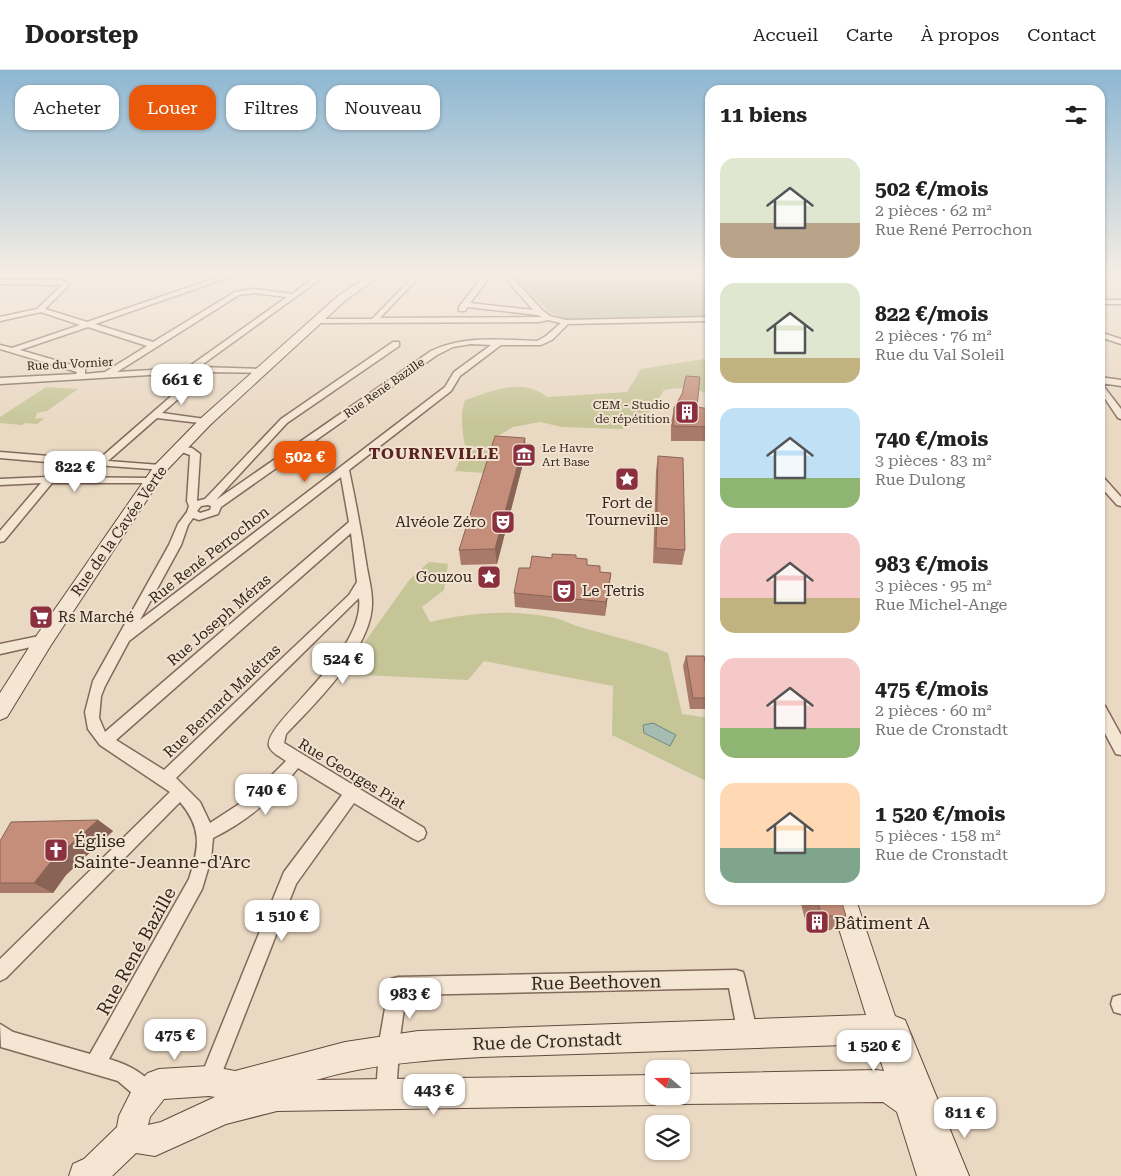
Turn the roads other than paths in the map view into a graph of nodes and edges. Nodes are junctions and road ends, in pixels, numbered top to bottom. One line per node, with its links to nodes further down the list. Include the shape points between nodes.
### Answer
1 (90, 324): 10 (street); 12 (street)
2 (188, 324): 10 (street)
3 (253, 324): 14 (street)
4 (315, 324): 15 (street, Rue de la Cavée Verte)
5 (564, 324): 8 (street, Rue René Bazille, via 544,341)
6 (1105, 336): 7 (street)
7 (1121, 342)
8 (498, 343): 31 (street, Rue René Perrochon, via 457,374 448,389); 36 (street, Rue René Bazille, via 461,343 434,353)
9 (396, 344): 36 (street, via 284,421)
10 (153, 345): 16 (street)
11 (0, 347): 12 (street)
12 (13, 350): 17 (street, via 82,371)
13 (207, 369): 14 (street, Rue du Vornier); 15 (street, Rue du Vornier); 24 (street)
14 (188, 370): 16 (street, Rue du Vornier)
15 (262, 371): 26 (street, Rue de la Cavée Verte)
16 (107, 374): 17 (street, Rue du Vornier)
17 (79, 376): 19 (street, Rue du Vornier)
18 (1105, 380): 20 (street)
19 (0, 381)
20 (1121, 382)
21 (1105, 390): 23 (street)
22 (1105, 405): 23 (street)
23 (1118, 407): 25 (street)
24 (155, 414): 26 (street); 30 (street)
25 (1121, 416)
26 (205, 422): 27 (street, Rue de la Cavée Verte)
27 (179, 448): 32 (street, Rue de la Cavée Verte); 38 (street, via 196,454)
28 (0, 455): 29 (street)
29 (65, 461): 30 (street); 33 (street)
30 (100, 463): 32 (street)
31 (344, 469): 40 (street, Rue Georges Piat); 45 (street, Rue René Perrochon)
32 (155, 475): 33 (street); 44 (street, Rue de la Cavée Verte)
33 (48, 480): 34 (street); 42 (street)
34 (0, 482)
35 (1105, 486): 37 (street)
36 (213, 503): 38 (street); 39 (street, Rue René Bazille, via 214,512)
37 (1121, 504)
38 (193, 510): 39 (street, via 196,516); 41 (street, Rue René Bazille)
39 (207, 516): 41 (street, Rue René Bazille)
40 (356, 524): 43 (street, Rue Georges Piat); 49 (street, Rue Joseph Méras)
41 (178, 537): 45 (street, Rue René Bazille)
42 (0, 538)
43 (364, 581): 51 (street, Rue Georges Piat, via 366,603 355,640 331,678 277,738 276,745); 52 (street, Rue Bernard Malétras, via 353,598)
44 (44, 640): 46 (street); 47 (street, Rue de la Cavée Verte)
45 (124, 640): 49 (street, Rue René Bazille, via 98,685 92,703 93,725)
46 (0, 649)
47 (0, 711)
48 (1105, 719): 50 (street)
49 (104, 741): 52 (street, Rue René Bazille)
50 (1121, 749)
51 (297, 759): 55 (street, Rue Georges Piat); 56 (street, via 268,794 244,814)
52 (164, 780): 53 (street, Rue René Bazille)
53 (180, 792): 56 (street, Rue René Bazille, via 194,804); 58 (street)
54 (348, 799): 66 (street, via 290,878)
55 (418, 833)
56 (205, 834): 64 (street, Rue René Bazille, via 205,853 196,883)
57 (845, 905): 59 (street)
58 (0, 972)
59 (870, 988): 60 (street); 65 (street, via 890,1018)
60 (883, 1029): 62 (street, Rue de Cronstadt); 65 (street); 71 (street)
61 (0, 1034): 64 (street, via 8,1040)
62 (748, 1035): 63 (street, Rue de Cronstadt, via 482,1042); 63 (street, Rue Beethoven, via 736,979 398,986)
63 (389, 1049): 66 (street, Rue de Cronstadt, via 345,1057 257,1082 235,1086); 70 (street)
64 (95, 1065): 69 (street, via 123,1073)
65 (912, 1070): 76 (street)
66 (213, 1083): 69 (street, Rue de Cronstadt, via 168,1082); 72 (street, via 220,1091 219,1099)
67 (690, 1089): 71 (street, via 876,1085 890,1088)
68 (645, 1090): 70 (street)
69 (147, 1093): 73 (street, via 135,1112)
70 (386, 1093): 72 (street, via 277,1096)
71 (907, 1101): 75 (street)
72 (209, 1115): 73 (street, via 160,1139 150,1141)
73 (134, 1133): 74 (street)
74 (91, 1174)
75 (933, 1176)
76 (953, 1176)

